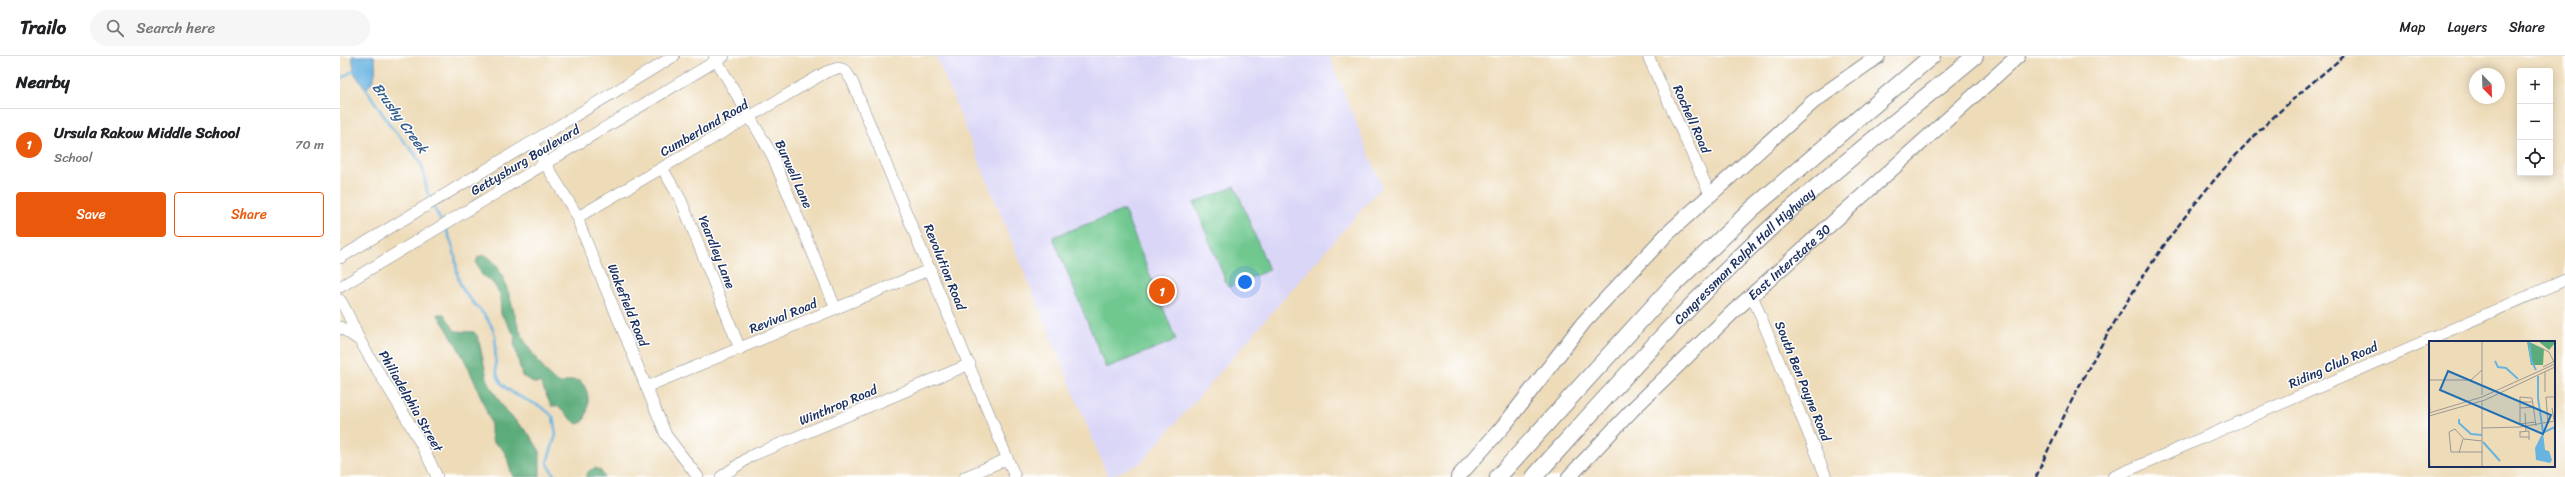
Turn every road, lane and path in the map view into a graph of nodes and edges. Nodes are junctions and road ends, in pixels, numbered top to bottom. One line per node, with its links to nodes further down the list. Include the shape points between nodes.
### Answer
1 (674, 56): 10 (street, Gettysburg Boulevard)
2 (1648, 56): 13 (street, Rochell Road)
3 (1878, 56): 13 (main road, via 1814,102)
4 (1932, 56): 35 (highway, Congressman Ralph Hall Highway, via 1753,208 1671,287)
5 (1975, 56): 27 (highway, Congressman Ralph Hall Highway, via 1791,209 1670,327)
6 (2018, 56): 19 (main road, East Interstate 30)
7 (718, 57): 9 (street, Burwell Lane); 11 (street, Gettysburg Boulevard)
8 (845, 70): 9 (street, Cumberland Road, via 838,68 826,72); 16 (street, Revolution Road, via 852,81)
9 (751, 116): 12 (street, Cumberland Road); 21 (street, Burwell Lane, via 772,155)
10 (532, 142): 11 (street, Wakefield Road); 15 (street, Gettysburg Boulevard)
11 (545, 164): 14 (street, Wakefield Road); 18 (street, Gettysburg Boulevard)
12 (662, 168): 14 (street, Cumberland Road); 24 (street, Yeardley Lane, via 681,200)
13 (1710, 194): 34 (main road, via 1667,234 1584,322 1506,423)
14 (578, 217): 26 (street, Wakefield Road)
15 (340, 258)
16 (931, 269): 21 (street, Revival Road); 25 (street, Revolution Road)
17 (2565, 280): 40 (street, Riding Club Road)
18 (340, 287)
19 (1752, 295): 38 (main road, East Interstate 30, via 1635,407); 39 (street, South Ben Payne Road)
20 (340, 300): 23 (street, Philiadelphia Street, via 350,316)
21 (836, 309): 24 (street, Revival Road)
22 (340, 326): 23 (street, Philiadelphia Street)
23 (359, 340): 29 (street, Philiadelphia Street)
24 (740, 349): 26 (street, Revival Road)
25 (970, 364): 28 (street, Revolution Road); 31 (street, Winthrop Road, via 752,456)
26 (646, 387): 30 (street, Wakefield Road, via 666,435)
27 (1604, 400): 36 (highway, Congressman Ralph Hall Highway); 37 (highway)
28 (1007, 459): 32 (street); 33 (street, Revolution Road)
29 (437, 477)
30 (698, 477)
31 (721, 477)
32 (965, 477)
33 (1015, 477)
34 (1458, 477)
35 (1498, 477)
36 (1534, 477)
37 (1539, 477)
38 (1569, 477)
39 (1826, 477)
40 (2113, 477)

